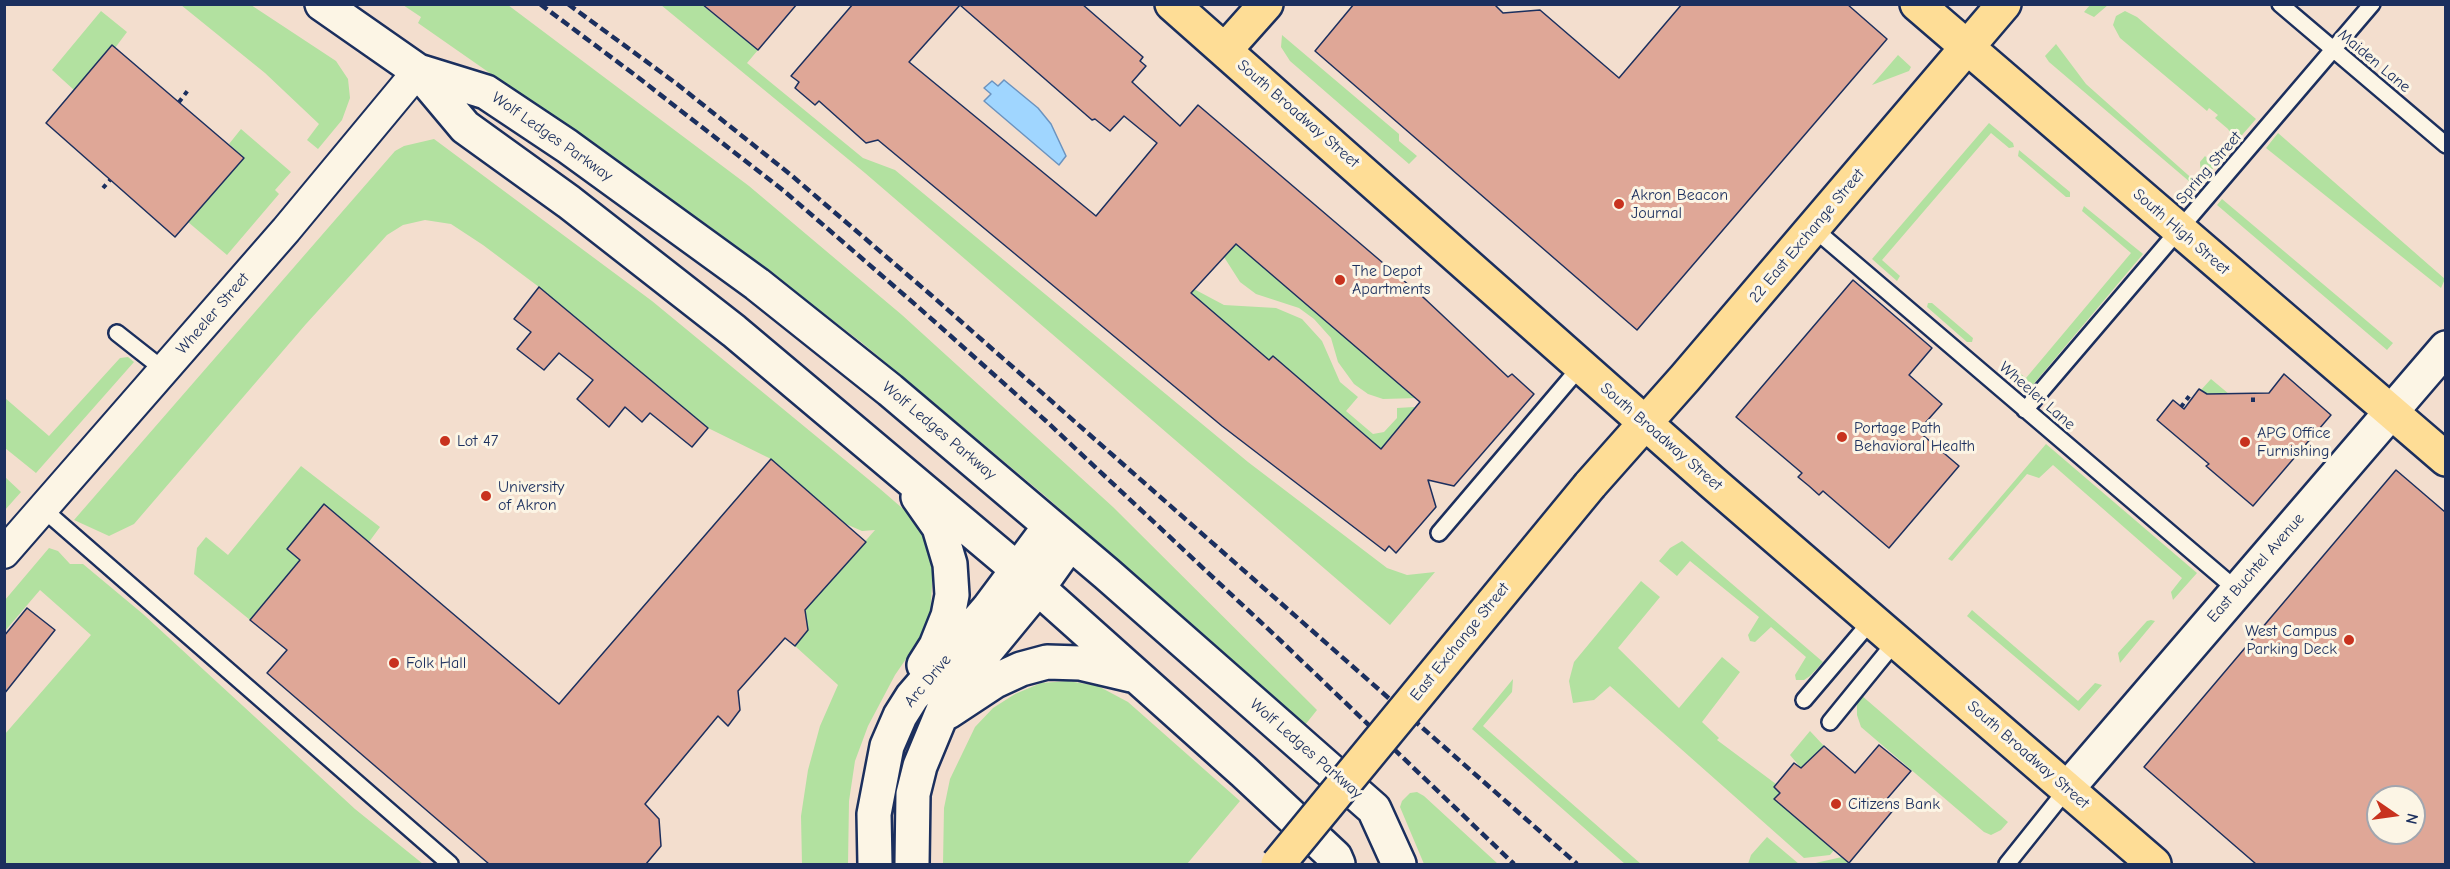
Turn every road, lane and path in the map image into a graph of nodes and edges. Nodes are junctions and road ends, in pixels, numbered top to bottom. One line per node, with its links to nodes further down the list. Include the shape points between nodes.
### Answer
1 (322, 4): 11 (main road, Wolf Ledges Parkway)
2 (1172, 4): 9 (main road, South Broadway Street)
3 (1266, 4): 9 (main road)
4 (1917, 4): 8 (main road, South High Street)
5 (2004, 4): 8 (main road)
6 (2280, 4): 10 (lane, Maiden Lane)
7 (2373, 4): 10 (lane, Spring Street)
8 (1967, 47): 17 (main road, 22 East Exchange Street); 18 (main road, South High Street)
9 (1225, 50): 21 (main road, South Broadway Street)
10 (2334, 51): 14 (lane, Maiden Lane); 18 (lane, Spring Street)
11 (418, 71): 22 (street, Wheeler Street); 31 (main road, Wolf Ledges Parkway, via 465,127 569,202 734,331); 34 (main road, Wolf Ledges Parkway, via 486,92 576,152 757,284)
12 (189, 89): 13 (path)
13 (179, 102)
14 (2445, 145)
15 (110, 180): 16 (path)
16 (103, 188)
17 (1813, 228): 27 (lane, Wheeler Lane); 29 (main road, 22 East Exchange Street)
18 (2179, 229): 27 (lane, Spring Street); 28 (main road, South High Street)
19 (117, 333): 22 (lane)
20 (2445, 348): 28 (main road, East Buchtel Avenue)
21 (1581, 366): 29 (main road, South Broadway Street); 33 (lane)
22 (164, 370): 32 (street, Wheeler Street)
23 (2190, 395): 26 (path)
24 (2253, 395): 25 (path)
25 (2253, 402)
26 (2181, 407)
27 (2025, 410): 37 (lane, Wheeler Lane)
28 (2391, 413): 30 (main road, South High Street); 37 (main road, East Buchtel Avenue)
29 (1645, 423): 38 (main road, South Broadway Street); 48 (main road, East Exchange Street, bridge)
30 (2445, 459)
31 (895, 466): 36 (main road, Wolf Ledges Parkway); 41 (main road, via 939,527 950,564 952,595 936,646)
32 (42, 509): 35 (street, Wheeler Street); 45 (lane)
33 (1439, 533)
34 (1060, 534): 36 (main road, Arc Drive); 50 (main road, Wolf Ledges Parkway, via 1374,809)
35 (4, 553)
36 (1028, 579): 39 (main road, Wolf Ledges Parkway); 41 (main road, Arc Drive, via 981,618); 42 (main road, Arc Drive, via 949,696)
37 (2237, 590): 44 (main road, East Buchtel Avenue)
38 (1884, 631): 40 (lane); 43 (lane); 44 (main road, South Broadway Street)
39 (1134, 676): 42 (main road, via 1080,663 1047,662 995,681); 49 (main road, Wolf Ledges Parkway, via 1244,772)
40 (1804, 700)
41 (900, 716): 46 (main road, Arc Drive, via 888,746 874,814)
42 (939, 718): 47 (main road, Arc Drive, via 913,794)
43 (1830, 722)
44 (2067, 789): 51 (lane); 52 (main road, South Broadway Street)
45 (450, 864)
46 (875, 864)
47 (912, 864)
48 (1278, 864)
49 (1338, 864)
50 (1399, 864)
51 (2007, 864)
52 (2154, 864)

